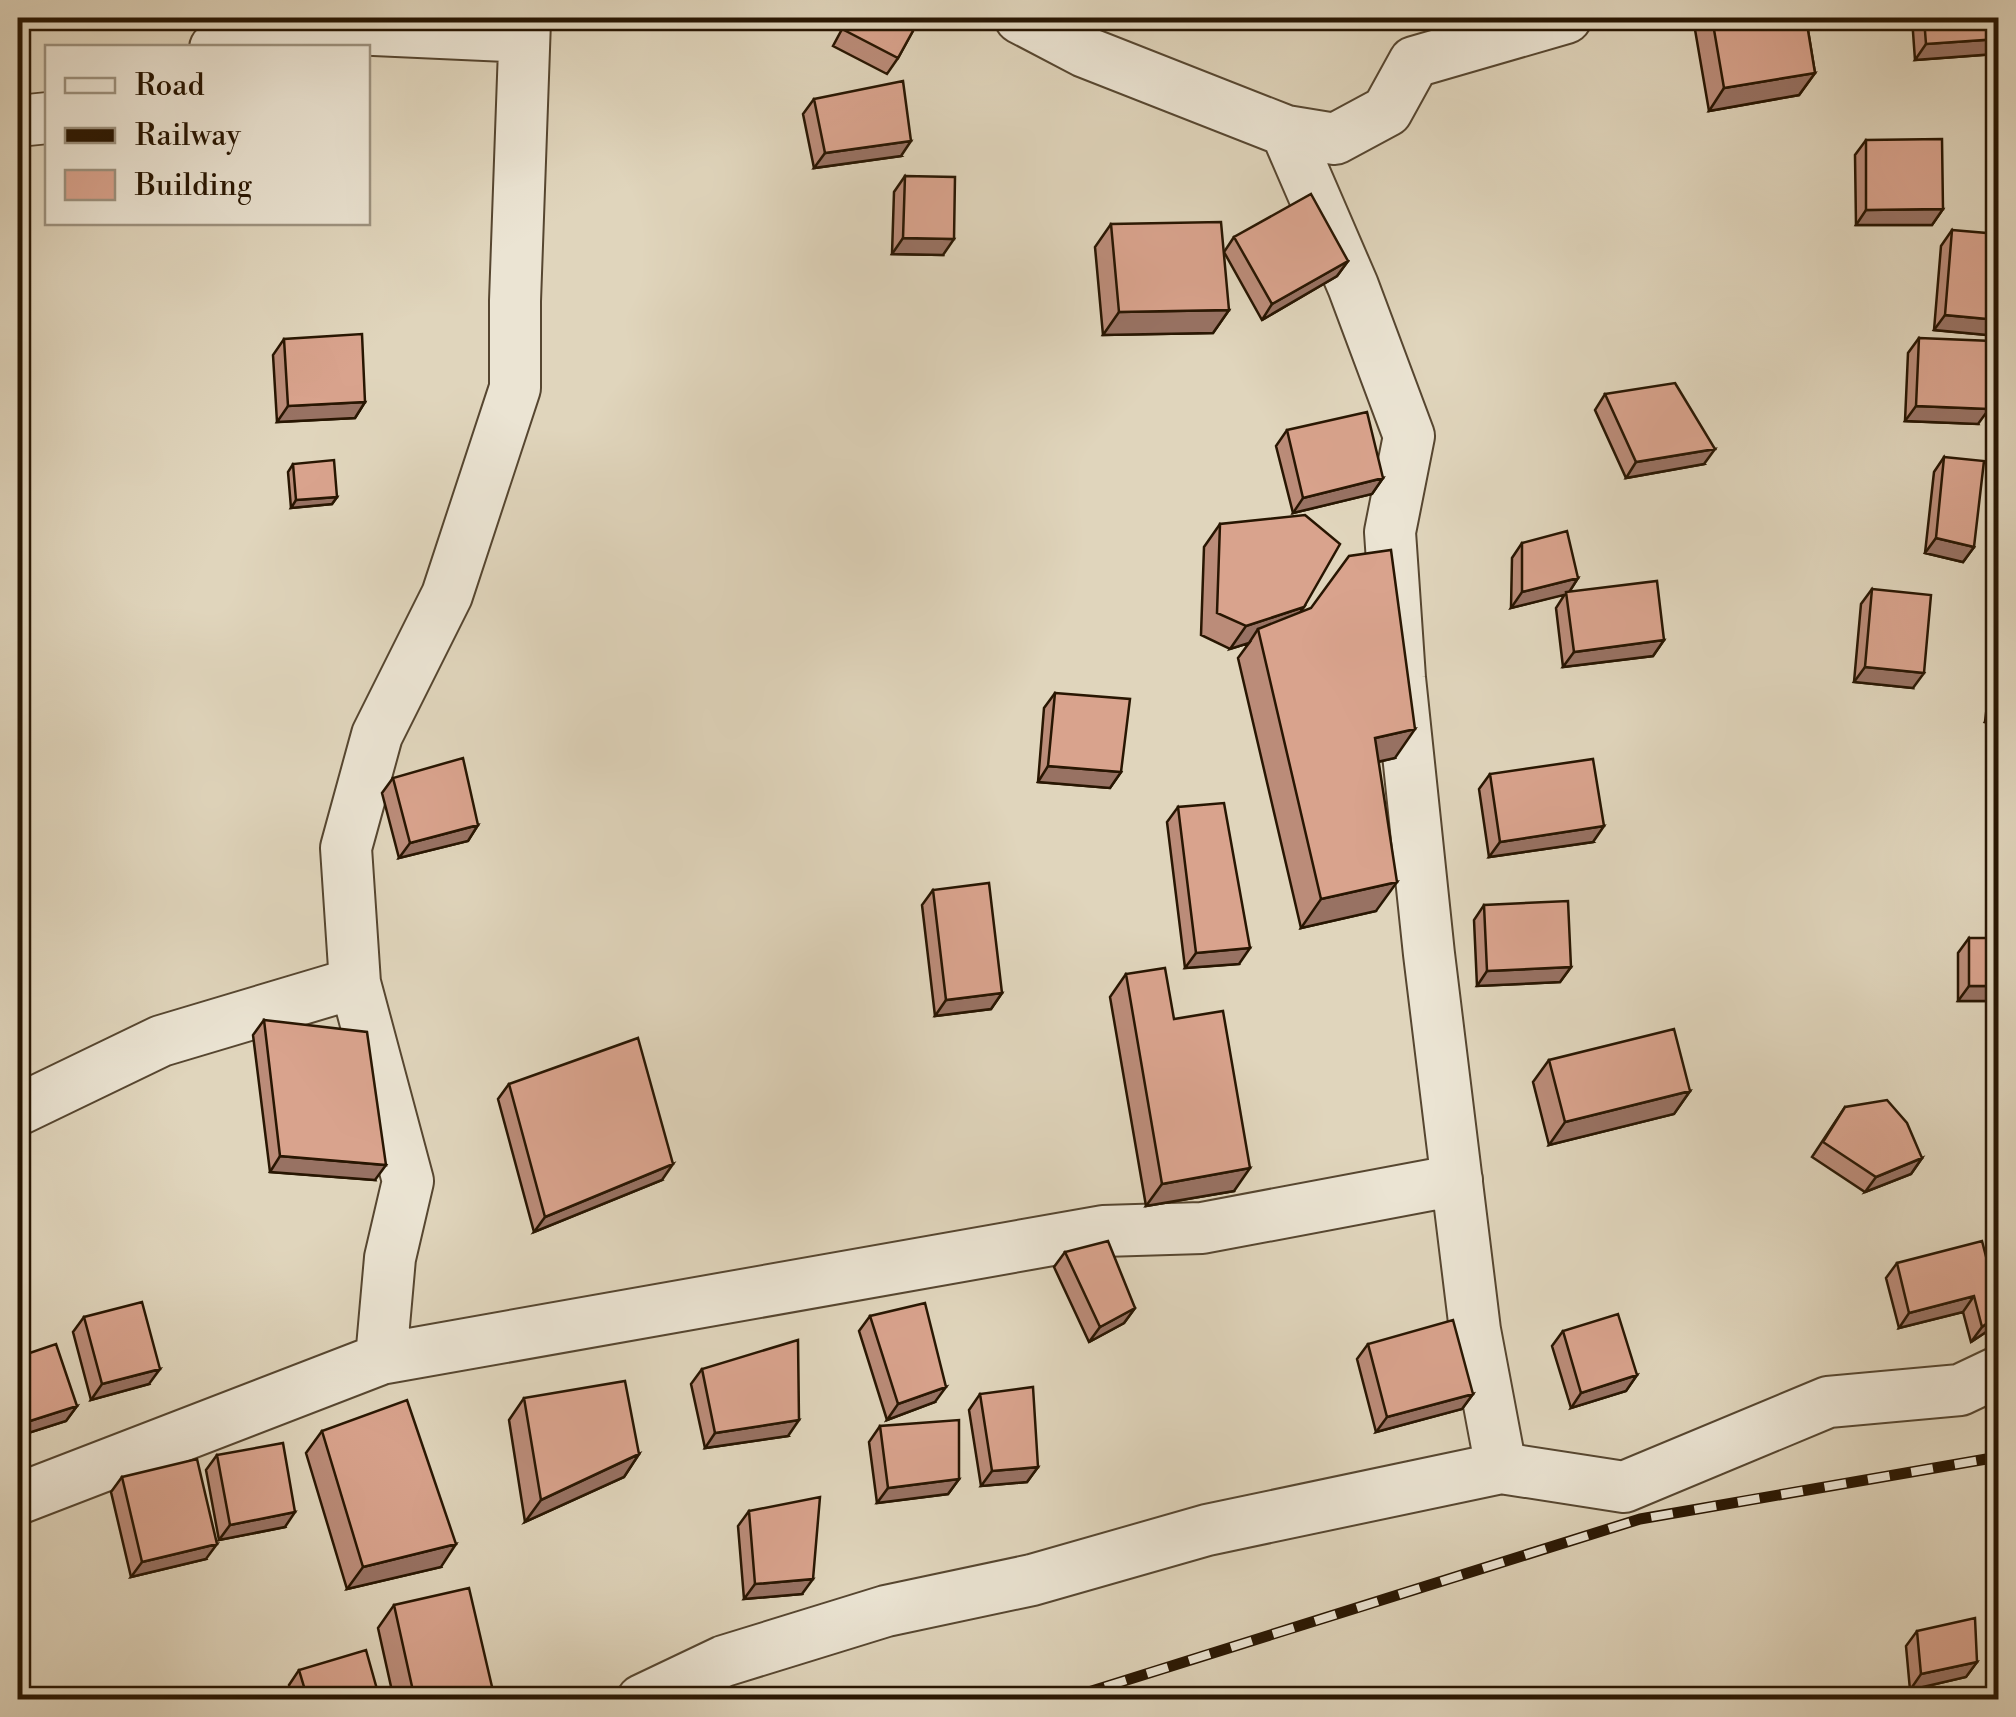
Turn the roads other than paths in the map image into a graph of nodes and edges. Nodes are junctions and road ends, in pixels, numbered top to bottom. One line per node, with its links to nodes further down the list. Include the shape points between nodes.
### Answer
1 (1020, 18): 7 (street, via 1085,52)
2 (1566, 18): 7 (street, via 1414,62 1387,111 1335,138)
3 (526, 19): 4 (street, via 507,36 330,28); 8 (street, via 515,388 447,595 377,735 346,848)
4 (225, 45)
5 (45, 118): 6 (street)
6 (18, 120)
7 (1286, 131): 10 (street, via 1409,436 1390,532 1400,678)
8 (356, 983): 9 (street, via 162,1041); 11 (street, via 408,1182 390,1258)
9 (18, 1110)
10 (1458, 1180): 11 (street, via 1202,1228 1103,1232); 13 (street)
11 (381, 1359): 14 (street)
12 (1998, 1372): 13 (street, via 1960,1390 1828,1402 1624,1487)
13 (1502, 1468): 15 (street, via 1208,1530 1032,1580 886,1611 724,1661)
14 (18, 1498)
15 (642, 1700)

